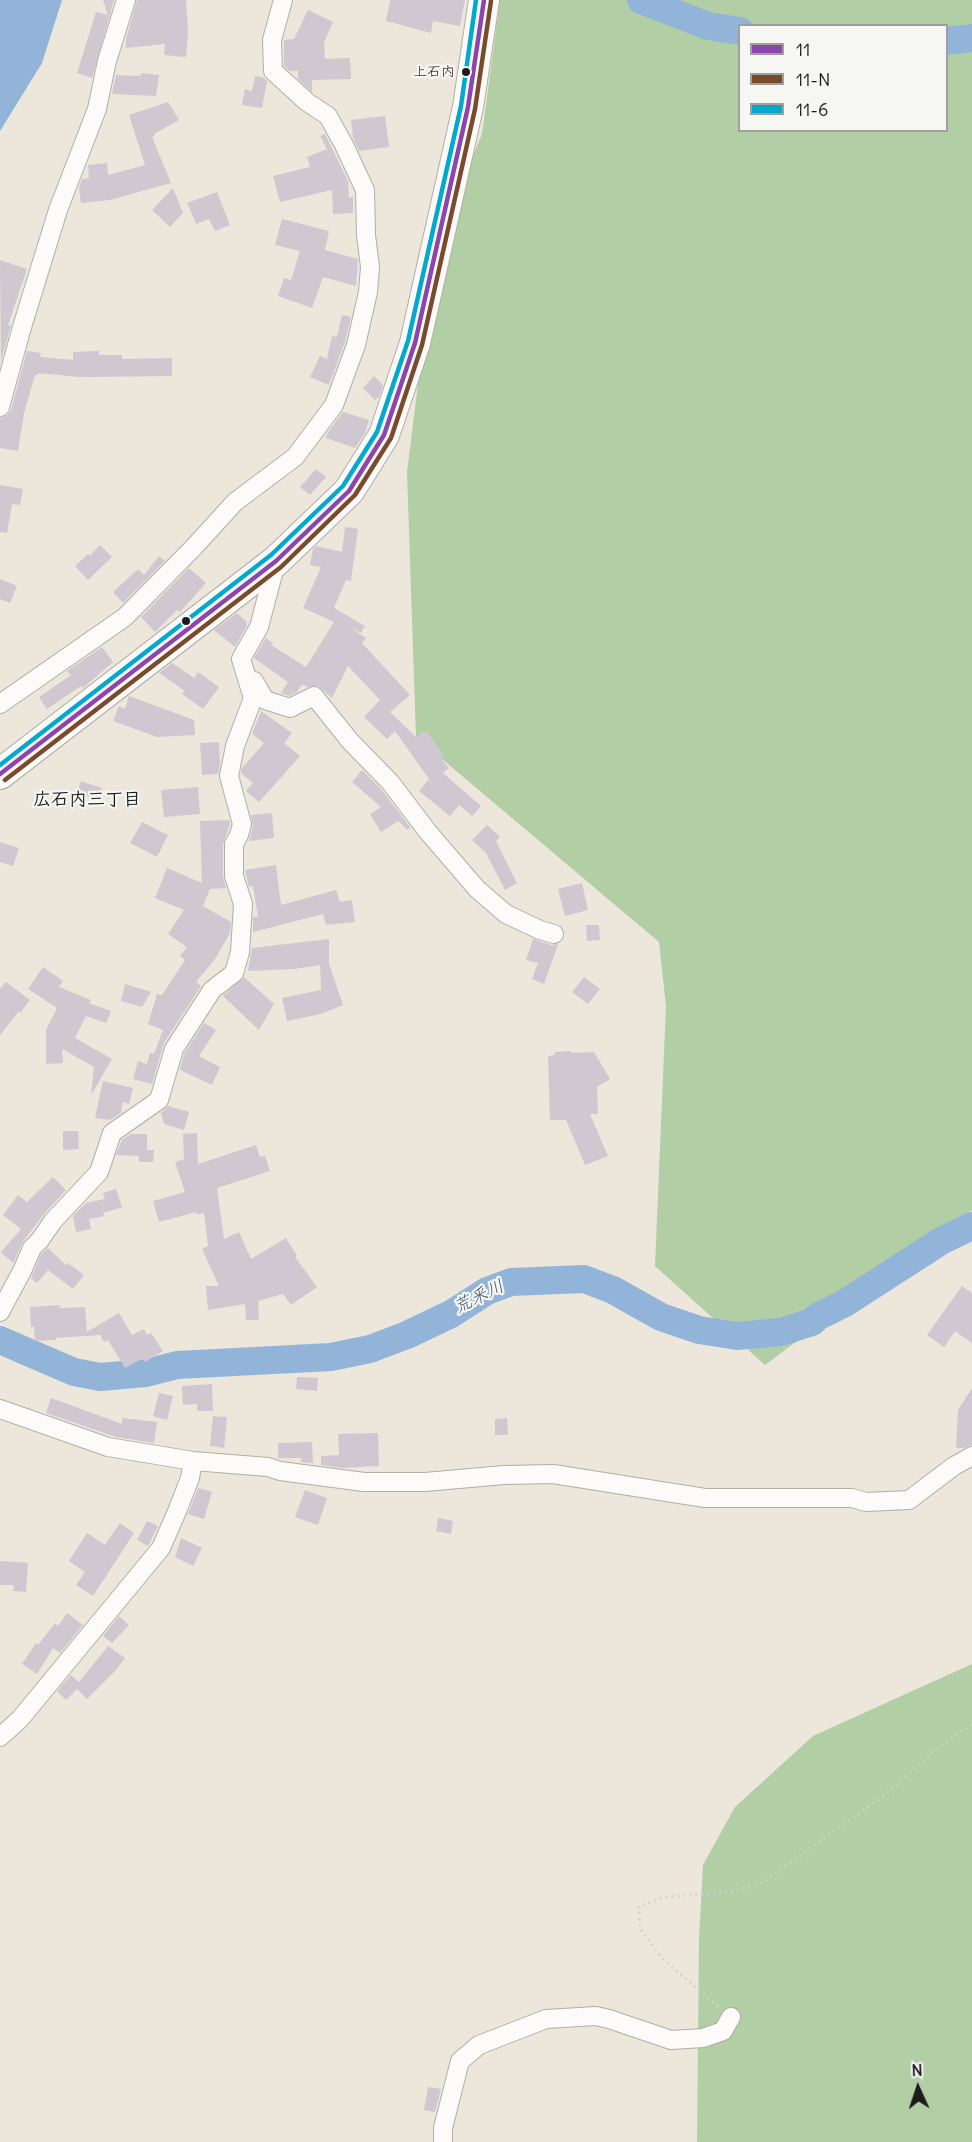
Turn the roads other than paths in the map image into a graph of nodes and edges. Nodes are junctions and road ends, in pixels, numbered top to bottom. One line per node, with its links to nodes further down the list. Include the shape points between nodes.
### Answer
1 (126, 0): 4 (street, via 107,61 98,109 58,210)
2 (283, 0): 7 (street, via 272,40 273,71 328,116 365,190 369,292 356,345 334,405 295,457 235,502 125,617)
3 (484, 0): 5 (highway, via 468,107 415,343 384,435 349,491)
4 (0, 407)
5 (276, 561): 6 (street, via 259,627); 8 (highway)
6 (240, 659): 9 (street, via 265,700 290,708 314,696 477,889 506,914); 10 (street, via 253,698 235,746 229,776 242,824 234,844 234,876 243,904 240,952 234,973 212,990 174,1049 159,1100 112,1133 99,1172 32,1248)
7 (0, 704)
8 (0, 774)
9 (554, 934)
10 (0, 1312)
11 (0, 1409): 13 (street, via 108,1447)
12 (972, 1456): 13 (street, via 909,1500 866,1502 852,1498 705,1498 553,1474 364,1482 268,1467)
13 (193, 1461): 14 (street, via 190,1478 160,1548 20,1719)
14 (0, 1737)
15 (731, 2017): 16 (street, via 723,2031 704,2038 671,2040 596,2016 546,2019 479,2045 460,2061)
16 (443, 2142)

